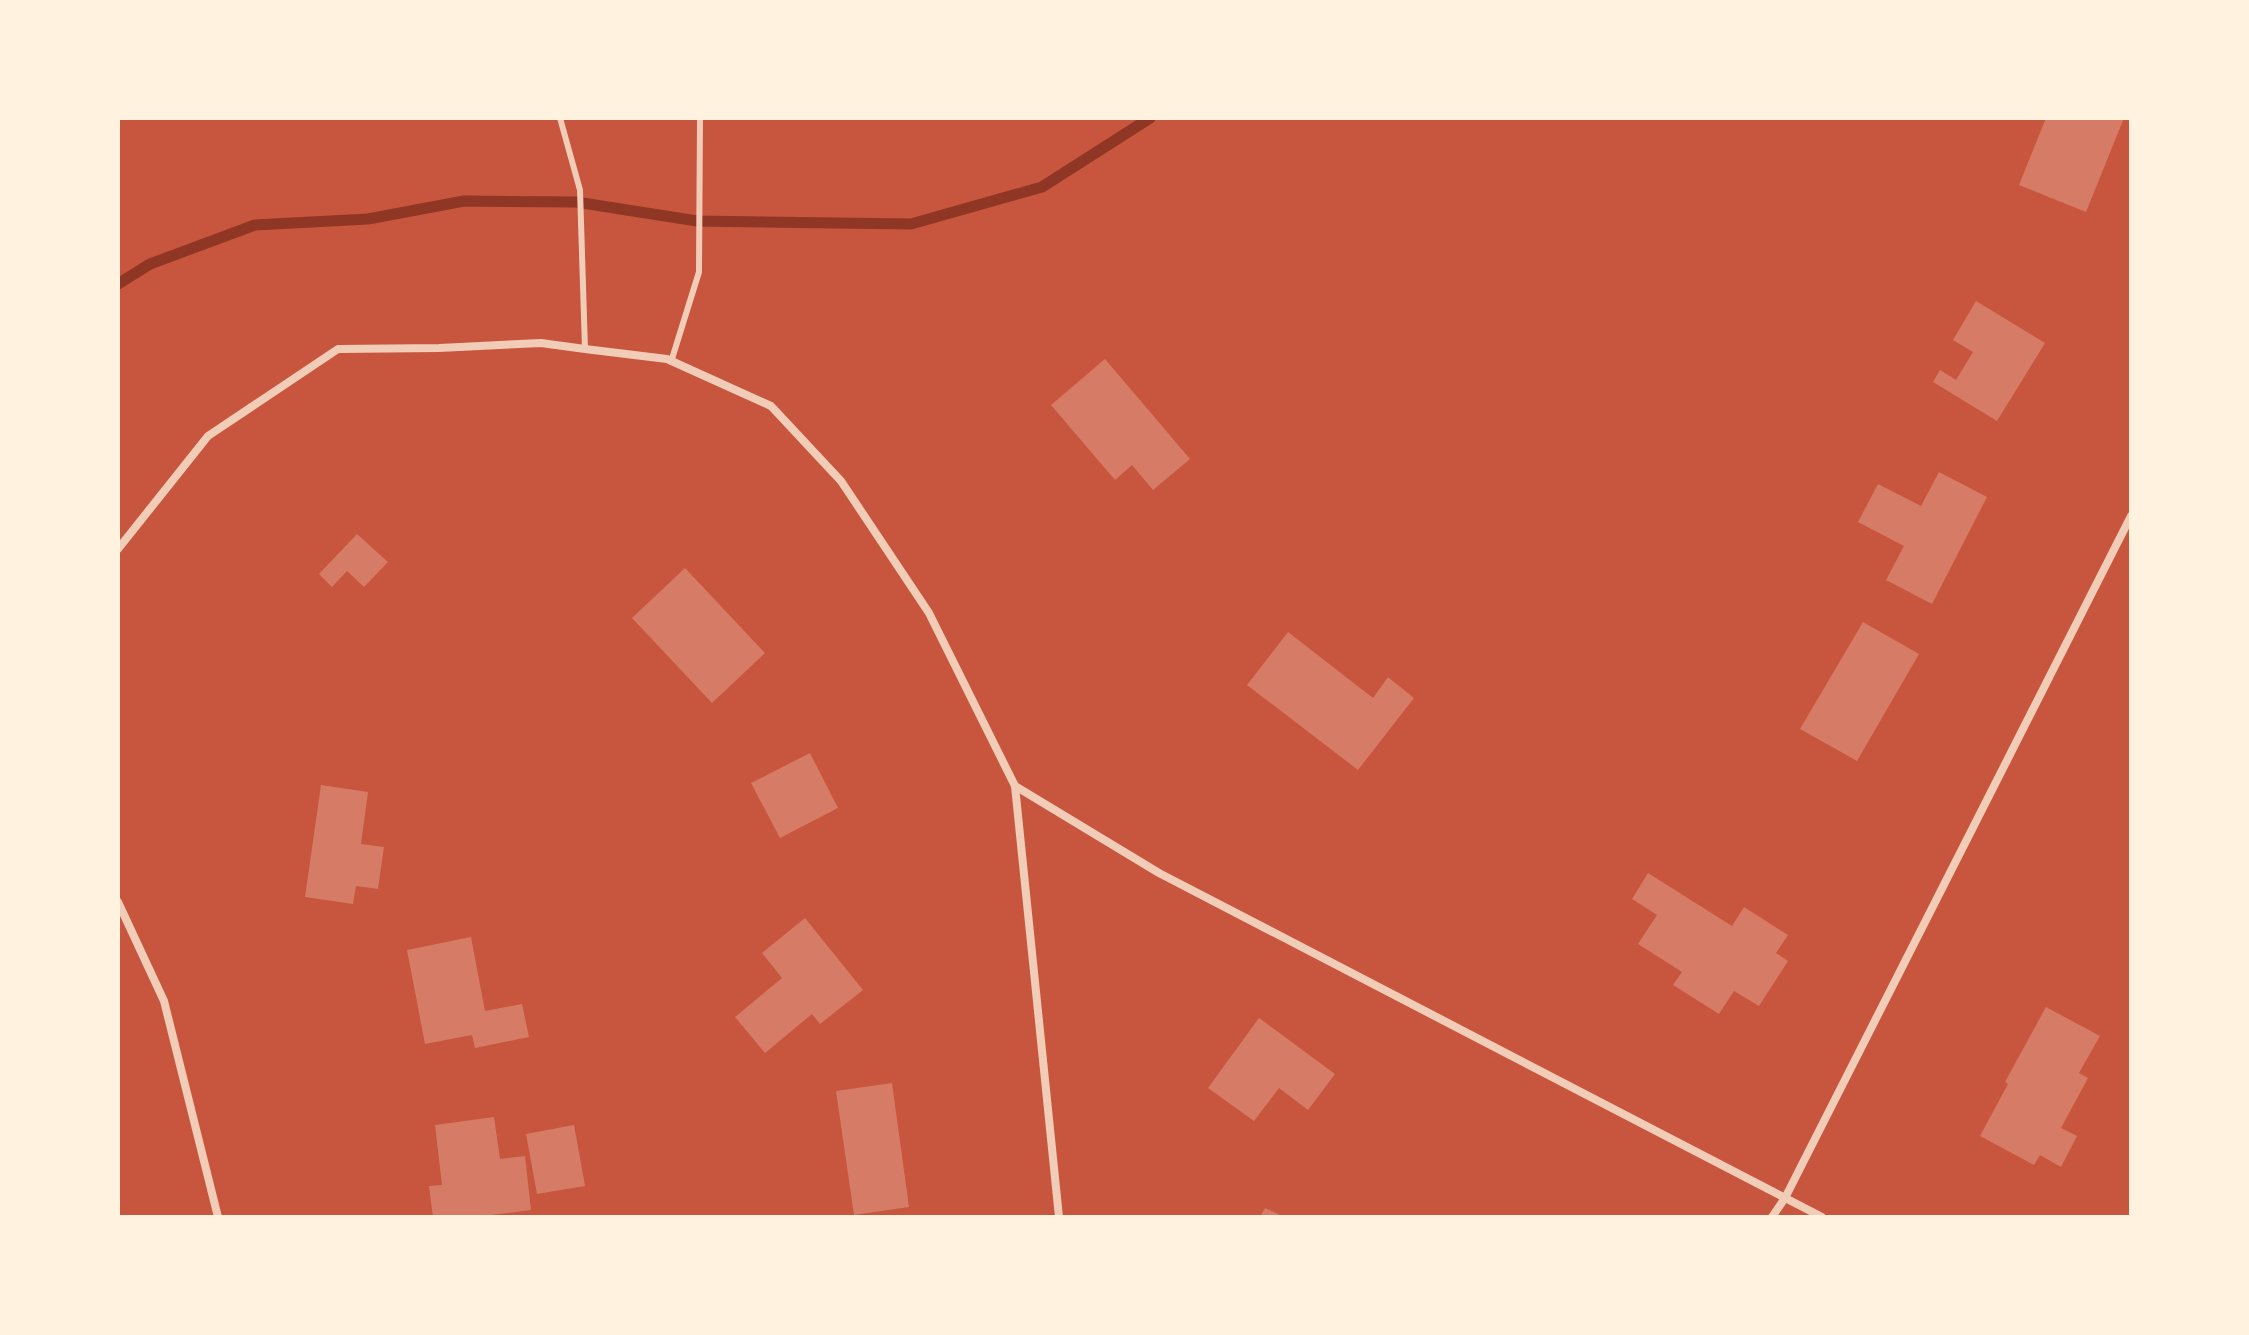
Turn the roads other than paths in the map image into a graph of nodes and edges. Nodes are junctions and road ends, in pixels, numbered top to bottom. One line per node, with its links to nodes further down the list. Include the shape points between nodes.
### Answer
1 (560, 118): 3 (lane, via 580,190)
2 (700, 118): 4 (lane, via 699,272)
3 (585, 349): 4 (street); 6 (street, via 541,343 338,349 208,436)
4 (671, 362): 7 (street, via 771,406 841,481 929,613)
5 (2131, 516): 9 (street)
6 (118, 549)
7 (1015, 786): 9 (street, via 1159,873); 11 (street)
8 (118, 902): 10 (street, via 164,1001)
9 (1785, 1198): 12 (street); 13 (street)
10 (218, 1217)
11 (1059, 1217)
12 (1772, 1217)
13 (1822, 1217)

